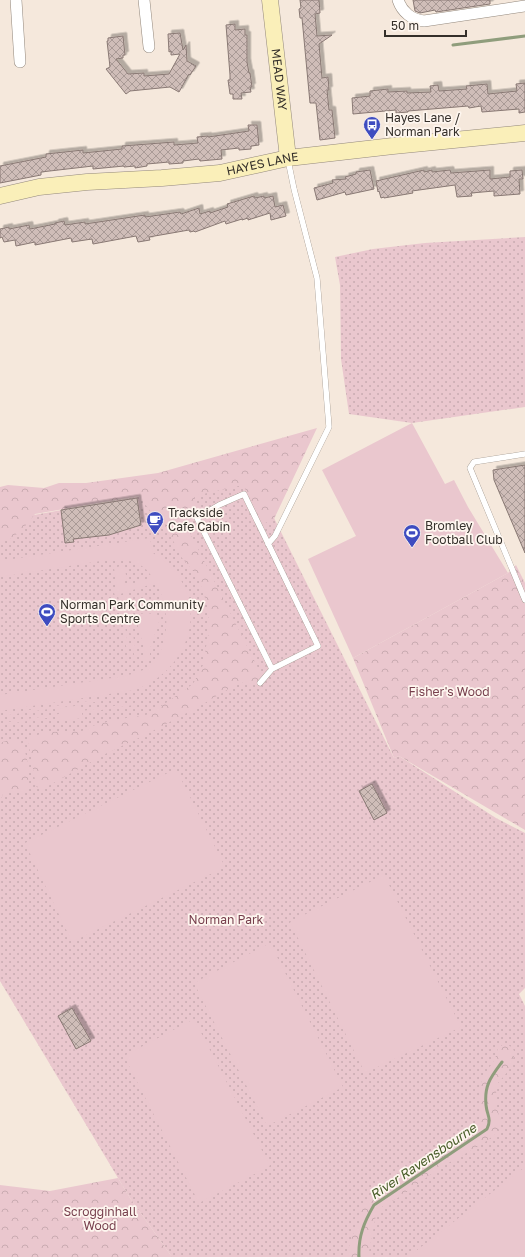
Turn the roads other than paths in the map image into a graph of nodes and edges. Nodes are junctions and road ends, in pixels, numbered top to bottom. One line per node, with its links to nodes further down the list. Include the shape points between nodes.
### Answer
1 (16, 0): 7 (street)
2 (144, 0): 6 (street)
3 (270, 0): 9 (main road, MEAD WAY)
4 (398, 0): 5 (street, via 411,17 424,21)
5 (525, 6)
6 (149, 47)
7 (20, 62)
8 (525, 133): 9 (main road, HAYES LANE)
9 (288, 158): 10 (main road, HAYES LANE, via 220,173 39,187); 12 (lane, via 317,278 329,427 275,536)
10 (0, 196)
11 (525, 454): 13 (lane, via 474,462 470,468)
12 (268, 544): 14 (lane, via 318,646); 14 (lane, via 244,494 198,518)
13 (525, 600)
14 (272, 669): 15 (lane)
15 (260, 683)

